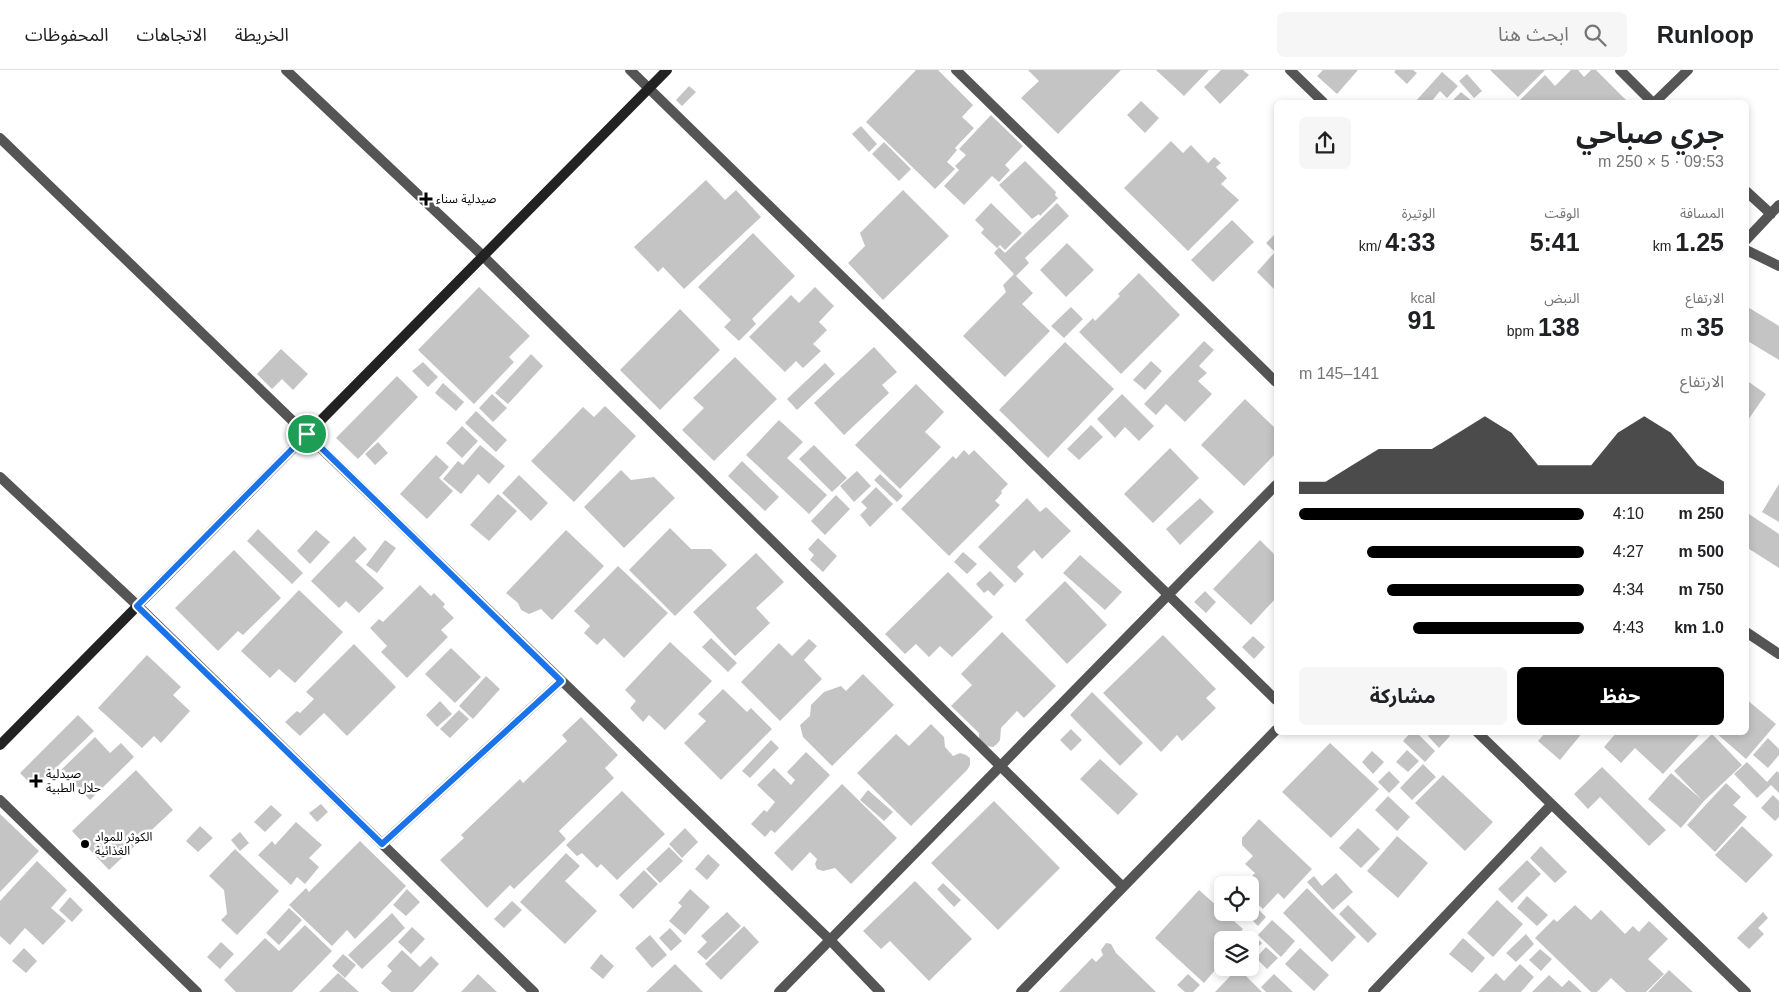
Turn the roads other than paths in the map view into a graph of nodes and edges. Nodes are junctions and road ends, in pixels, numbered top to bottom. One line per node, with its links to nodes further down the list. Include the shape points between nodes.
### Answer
1 (286, 70): 18 (street)
2 (630, 70): 8 (street)
3 (667, 70): 8 (street)
4 (956, 70): 20 (street)
5 (1290, 70): 9 (street)
6 (1620, 70): 10 (street)
7 (1688, 70): 11 (street)
8 (649, 88): 18 (street); 24 (street)
9 (1321, 100)
10 (1651, 100)
11 (1655, 100)
12 (0, 138): 21 (street)
13 (1749, 194): 15 (street)
14 (1779, 205): 15 (street)
15 (1771, 214): 16 (street)
16 (1749, 237)
17 (1749, 251): 19 (street)
18 (483, 256): 21 (street); 33 (street)
19 (1779, 266)
20 (1274, 380)
21 (307, 434): 25 (street); 28 (street)
22 (0, 477): 25 (street)
23 (1274, 486): 24 (street)
24 (1169, 594): 29 (street); 33 (street)
25 (137, 606): 32 (street); 36 (street)
26 (1749, 634): 27 (street)
27 (1779, 654)
28 (561, 681): 36 (street); 38 (street)
29 (1274, 698)
30 (1274, 732): 37 (street)
31 (1480, 735): 35 (street)
32 (0, 744)
33 (1001, 766): 37 (street); 38 (street)
34 (0, 800): 39 (street)
35 (1552, 805): 44 (street); 45 (street)
36 (382, 844): 40 (street)
37 (1123, 887): 43 (street)
38 (830, 940): 41 (street); 42 (street)
39 (197, 992)
40 (534, 992)
41 (779, 992)
42 (880, 992)
43 (1021, 992)
44 (1373, 992)
45 (1746, 992)

